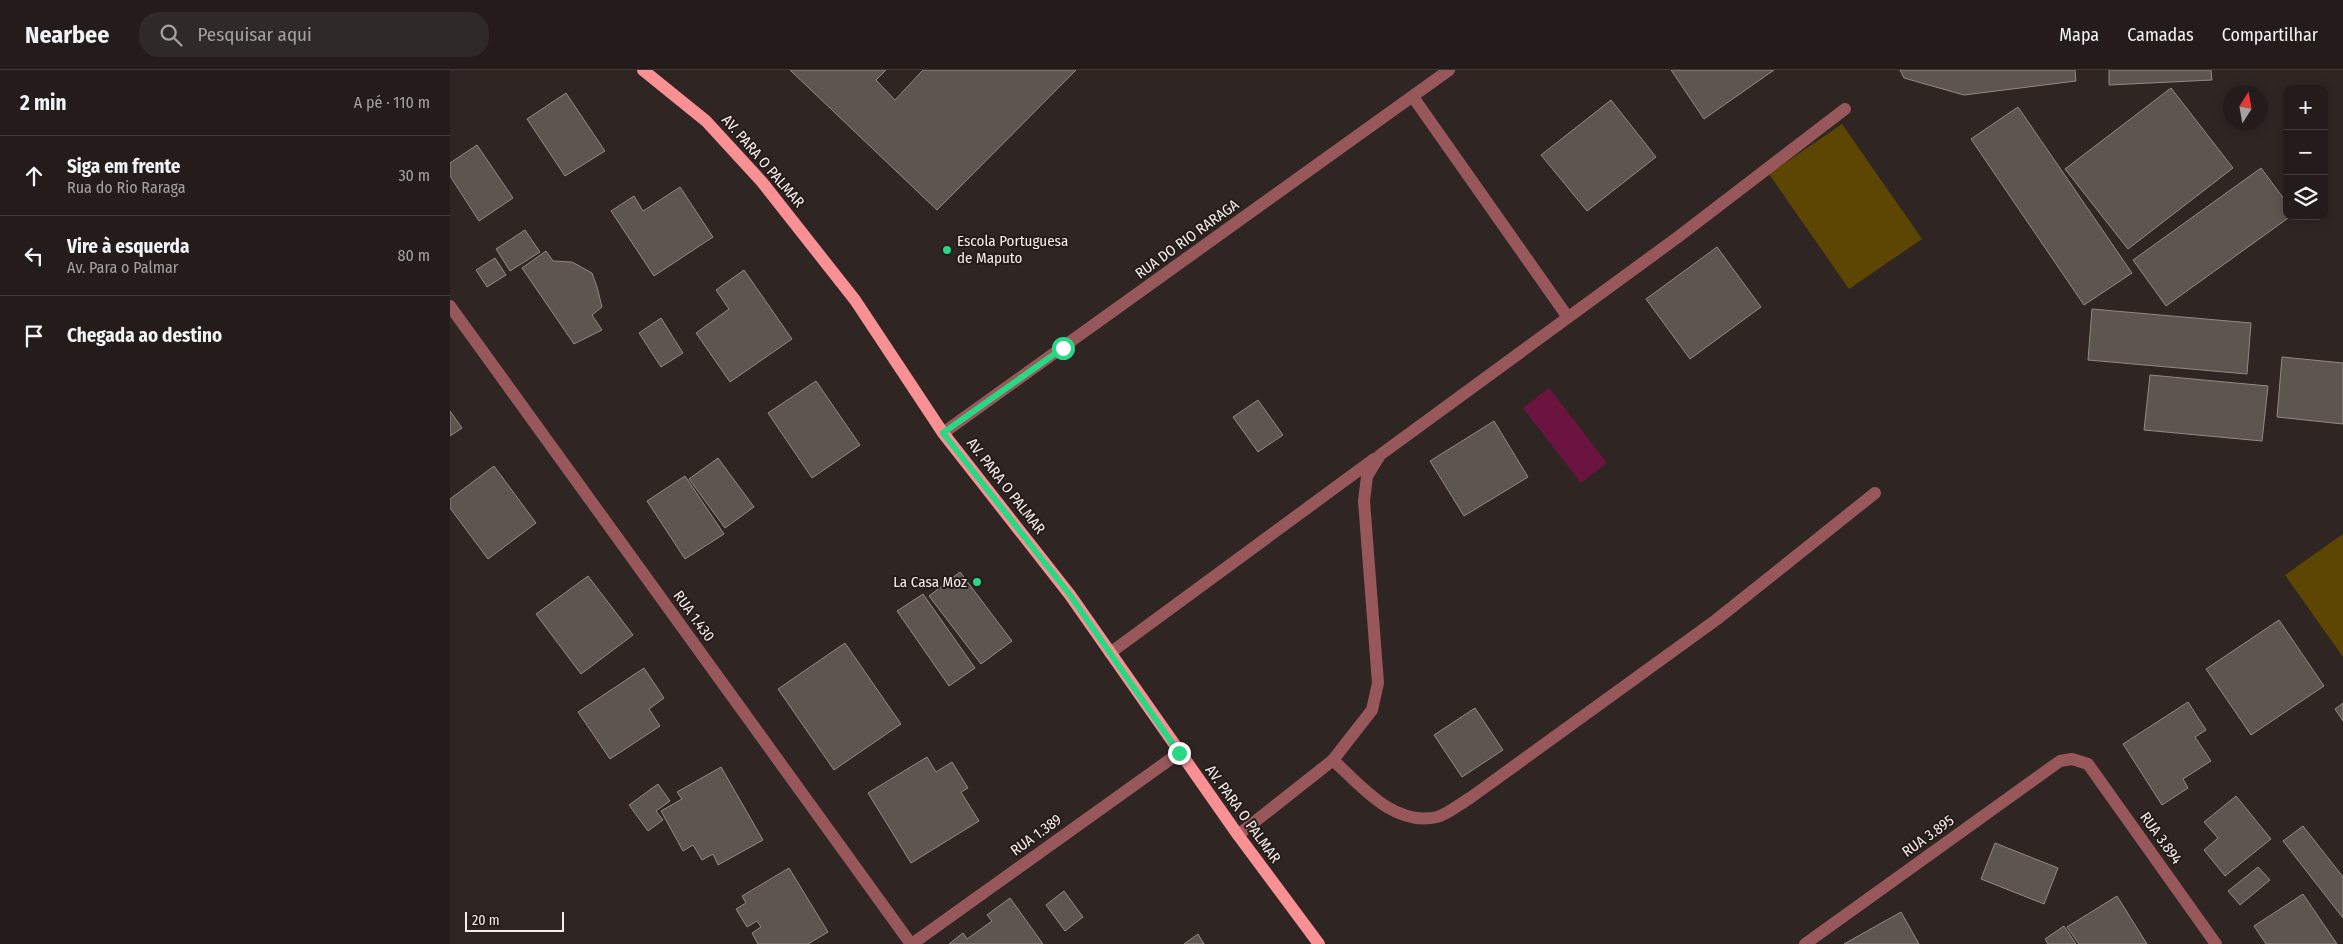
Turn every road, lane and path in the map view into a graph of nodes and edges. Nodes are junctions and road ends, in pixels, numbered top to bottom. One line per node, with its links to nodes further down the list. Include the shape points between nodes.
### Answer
1 (643, 70): 7 (main road, AV. PARA O PALMAR, via 706,121 762,182 855,300)
2 (1449, 70): 3 (street, RUA DO RIO RARAGA)
3 (1413, 97): 6 (street); 7 (street, RUA DO RIO RARAGA)
4 (1845, 109): 6 (street, via 1678,237)
5 (450, 306): 15 (street, RUA 1.430)
6 (1567, 316): 8 (street)
7 (943, 433): 10 (main road, AV. PARA O PALMAR, via 1070,595)
8 (1380, 455): 10 (street); 13 (street, via 1367,476 1364,501 1378,683 1372,710)
9 (1875, 494): 13 (street, via 1716,620 1470,798 1437,817 1408,817 1381,804)
10 (1110, 653): 11 (main road, AV. PARA O PALMAR)
11 (1179, 753): 14 (main road, AV. PARA O PALMAR); 15 (street, RUA 1.389)
12 (2072, 759): 17 (street, RUA 3.895, via 2060,761); 18 (street, RUA 3.894, via 2088,764)
13 (1334, 760): 14 (street)
14 (1238, 835): 16 (main road, AV. PARA O PALMAR)
15 (912, 944)
16 (1319, 944)
17 (1805, 944)
18 (2216, 944)

